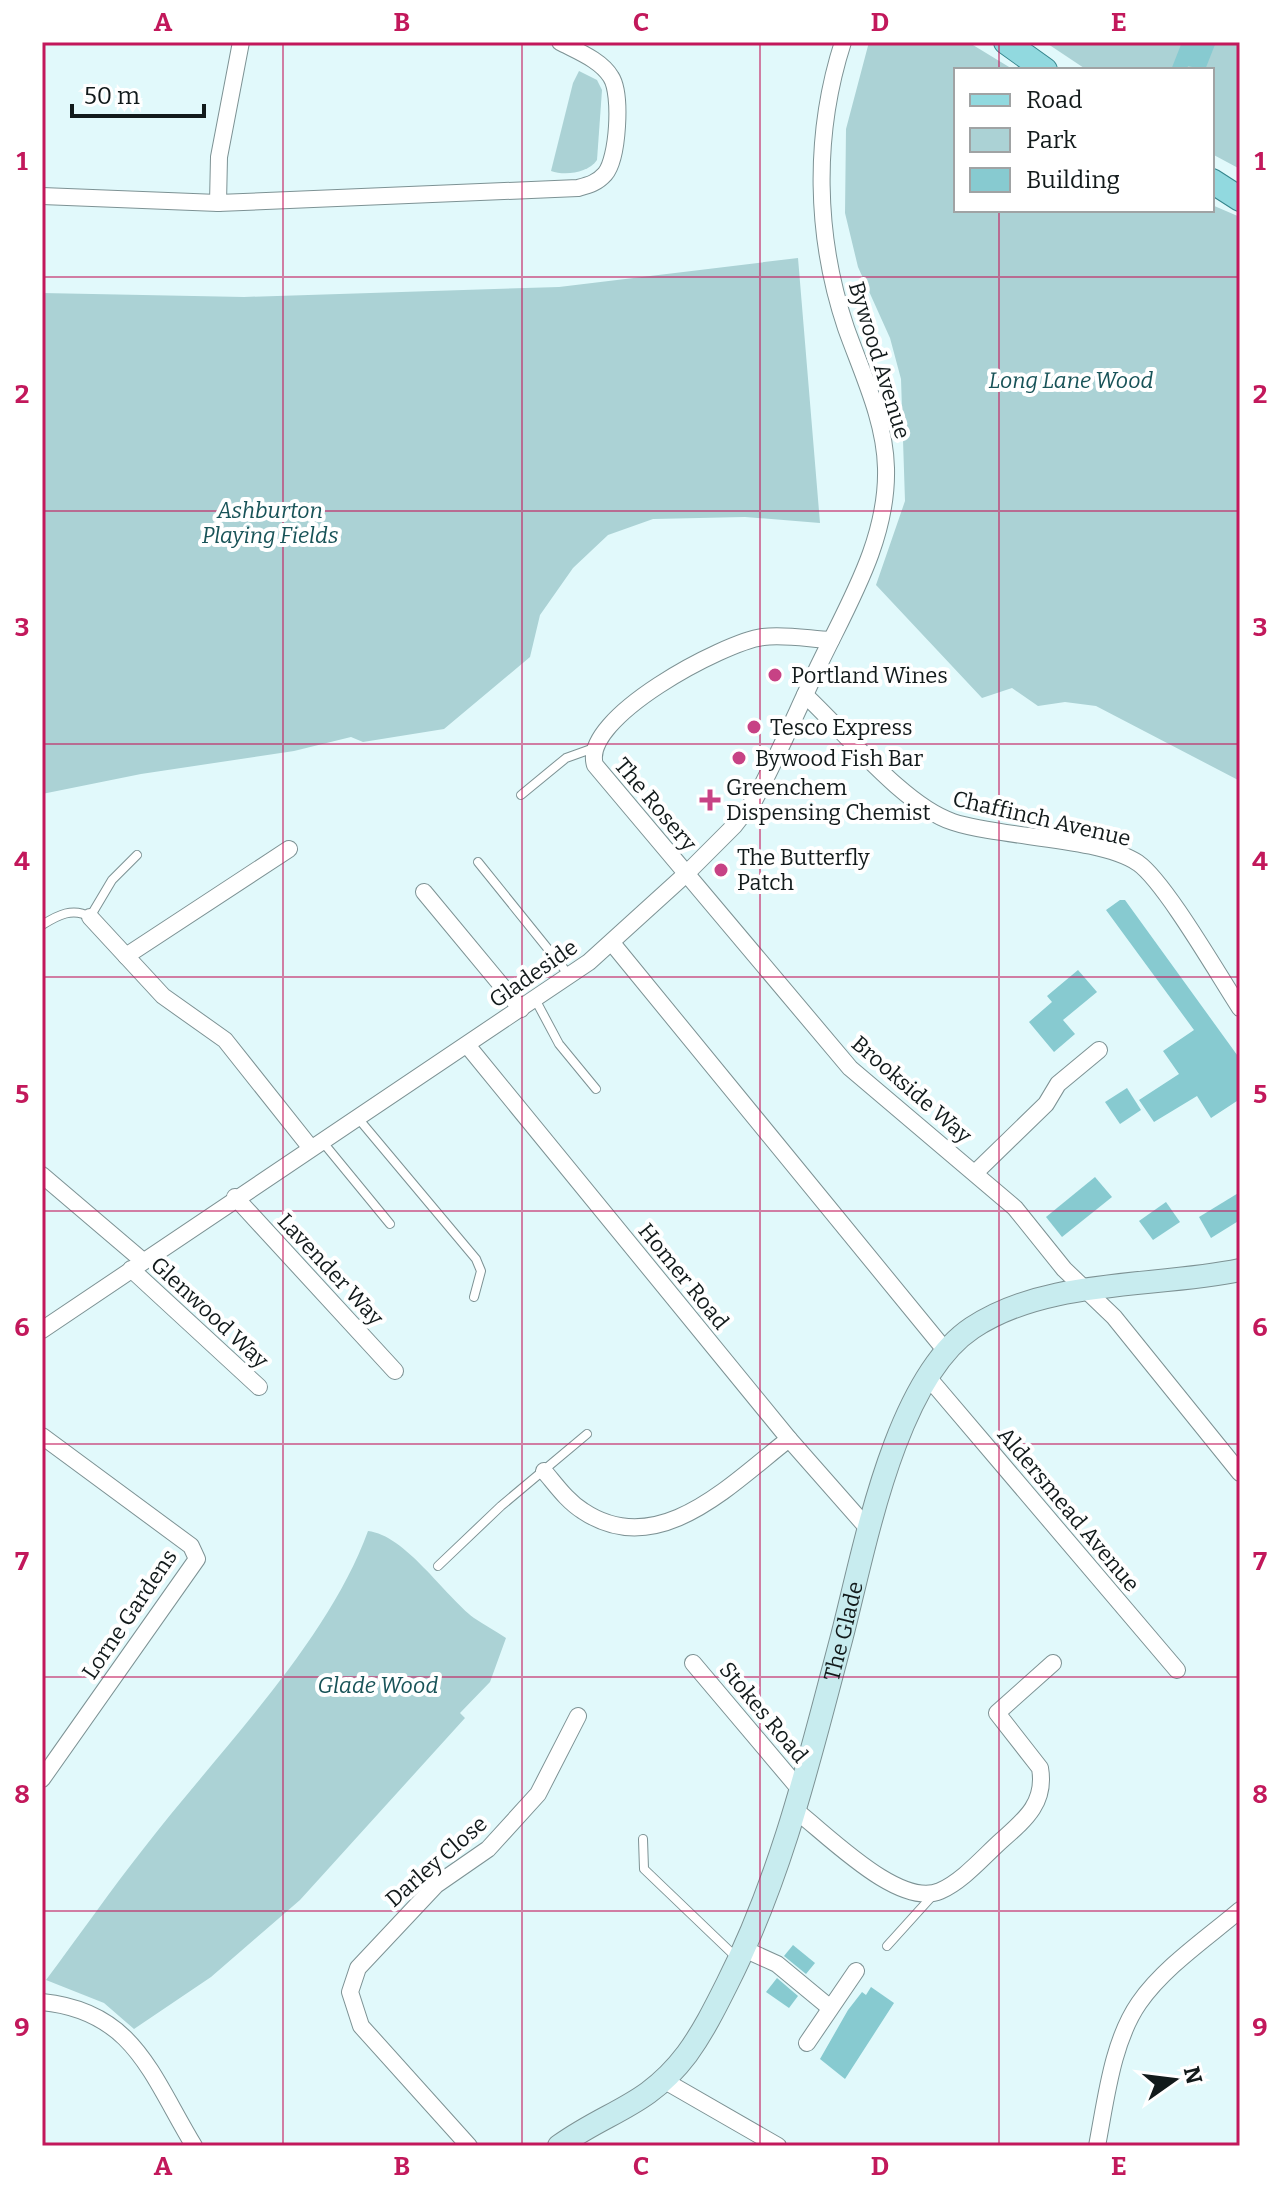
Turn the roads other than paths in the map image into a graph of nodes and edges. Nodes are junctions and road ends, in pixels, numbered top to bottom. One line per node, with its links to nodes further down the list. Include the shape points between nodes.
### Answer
1 (241, 42): 9 (street, via 219,157)
2 (560, 42): 9 (street, via 603,69 617,96 613,156 595,183 578,188)
3 (843, 42): 10 (street, Bywood Avenue, via 823,132 826,246 836,295 880,428 886,473 866,570)
4 (1006, 42): 5 (main road)
5 (1042, 68)
6 (1214, 182): 8 (main road)
7 (42, 196): 9 (street)
8 (1240, 199)
9 (218, 203)
10 (831, 640): 11 (street, Bywood Avenue); 12 (street, The Rosery, via 762,637 687,665 620,715)
11 (805, 695): 17 (street, Bywood Avenue, via 755,799); 25 (street, Chaffinch Avenue, via 934,814 971,827 1100,850 1139,865)
12 (594, 748): 13 (lane, via 566,758); 17 (street, The Rosery, via 595,765)
13 (521, 795)
14 (289, 849): 22 (street)
15 (137, 855): 19 (lane, via 112,880)
16 (478, 862): 23 (lane)
17 (686, 874): 21 (street, Bywood Avenue); 32 (street, Brookside Way, via 850,1068)
18 (424, 892): 26 (street)
19 (90, 917): 20 (lane, via 73,912); 22 (street)
20 (42, 925)
21 (612, 943): 23 (street, Gladeside); 41 (street, Gladeside)
22 (126, 956): 31 (street, via 163,996 225,1040)
23 (570, 975): 24 (street, Gladeside)
24 (535, 999): 26 (street, Gladeside); 29 (lane, via 559,1044)
25 (1240, 1008)
26 (521, 1009): 27 (street, Gladeside)
27 (467, 1045): 30 (street, Gladeside); 47 (street, Homer Road)
28 (1099, 1050): 32 (street, via 1058,1084 1046,1104)
29 (596, 1089)
30 (356, 1117): 31 (street, Gladeside); 39 (lane, via 476,1259 481,1271)
31 (316, 1143): 34 (street, Gladeside); 35 (lane)
32 (976, 1172): 38 (street, Brookside Way)
33 (42, 1175): 36 (street, Glenwood Way)
34 (235, 1197): 36 (street, Gladeside); 42 (street, Lavender Way)
35 (390, 1224)
36 (137, 1265): 40 (street, Gladeside); 44 (street, Glenwood Way)
37 (1240, 1270): 38 (street, The Glade)
38 (1087, 1291): 41 (street, The Glade, via 1014,1307 982,1321); 49 (street, Brookside Way)
39 (474, 1297)
40 (42, 1330)
41 (945, 1350): 43 (street, The Glade)
42 (395, 1371)
43 (927, 1376): 50 (street, The Glade, via 900,1434); 54 (street, Aldersmead Avenue)
44 (259, 1387)
45 (587, 1434): 48 (lane)
46 (42, 1436): 56 (street, Lorne Gardens, via 191,1546 197,1559)
47 (789, 1439): 48 (street, via 694,1511 650,1528 585,1513); 50 (street, Homer Road)
48 (544, 1471): 51 (lane)
49 (1240, 1473)
50 (870, 1531): 57 (street, The Glade)
51 (438, 1566)
52 (693, 1663): 57 (street, Stokes Road)
53 (1053, 1663): 59 (street, via 997,1713 1040,1768 1038,1801 1024,1821)
54 (1177, 1670)
55 (578, 1716): 69 (street, Darley Close, via 538,1794 488,1849 445,1876 416,1905 365,1958 351,1983 351,2003 361,2026)
56 (43, 1775)
57 (798, 1800): 59 (street, Stokes Road, via 892,1886); 62 (street, The Glade)
58 (643, 1839): 62 (lane, via 644,1869)
59 (935, 1893): 61 (lane)
60 (1240, 1910): 72 (street, via 1161,1978 1139,2004 1120,2045)
61 (887, 1946)
62 (742, 1954): 65 (street, via 777,1964); 67 (street, The Glade, via 699,2036)
63 (856, 1971): 65 (street)
64 (42, 2002): 68 (street, via 80,2007 116,2026)
65 (829, 2007): 66 (street)
66 (807, 2043)
67 (665, 2081): 70 (street, The Glade); 71 (street)
68 (194, 2146)
69 (469, 2146)
70 (559, 2146)
71 (778, 2146)
72 (1097, 2146)

